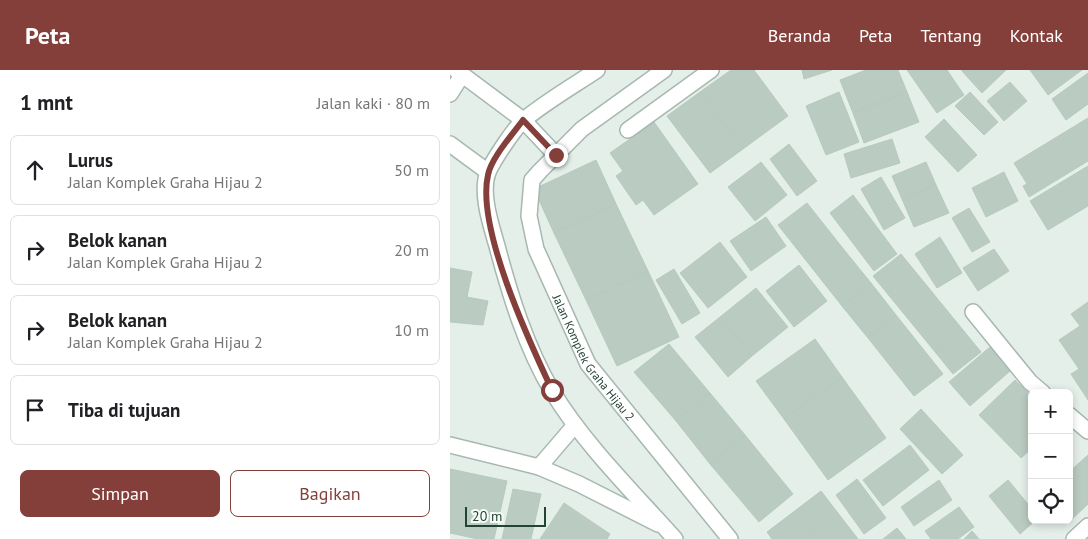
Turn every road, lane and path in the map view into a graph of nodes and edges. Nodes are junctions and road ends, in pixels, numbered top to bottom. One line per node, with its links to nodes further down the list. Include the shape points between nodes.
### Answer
1 (597, 70): 6 (street)
2 (664, 70): 9 (street, Jalan Komplek Graha Hijau 2, via 582,130)
3 (711, 70): 7 (street)
4 (459, 72): 5 (street); 6 (street)
5 (450, 94)
6 (523, 120): 9 (street); 10 (street)
7 (628, 130)
8 (450, 144): 10 (street)
9 (556, 155): 21 (street, Jalan Komplek Graha Hijau 2, via 532,180 529,216 536,249 567,320 588,364)
10 (488, 172): 14 (street, via 486,190 491,225 523,328 552,390)
11 (973, 312): 12 (street)
12 (1038, 389)
13 (1073, 418): 15 (street)
14 (575, 425): 17 (street); 19 (street)
15 (1088, 431)
16 (450, 445): 17 (street)
17 (539, 467): 19 (street)
18 (1088, 526): 22 (street)
19 (665, 527): 20 (street)
20 (676, 539)
21 (730, 539)
22 (1074, 539)

